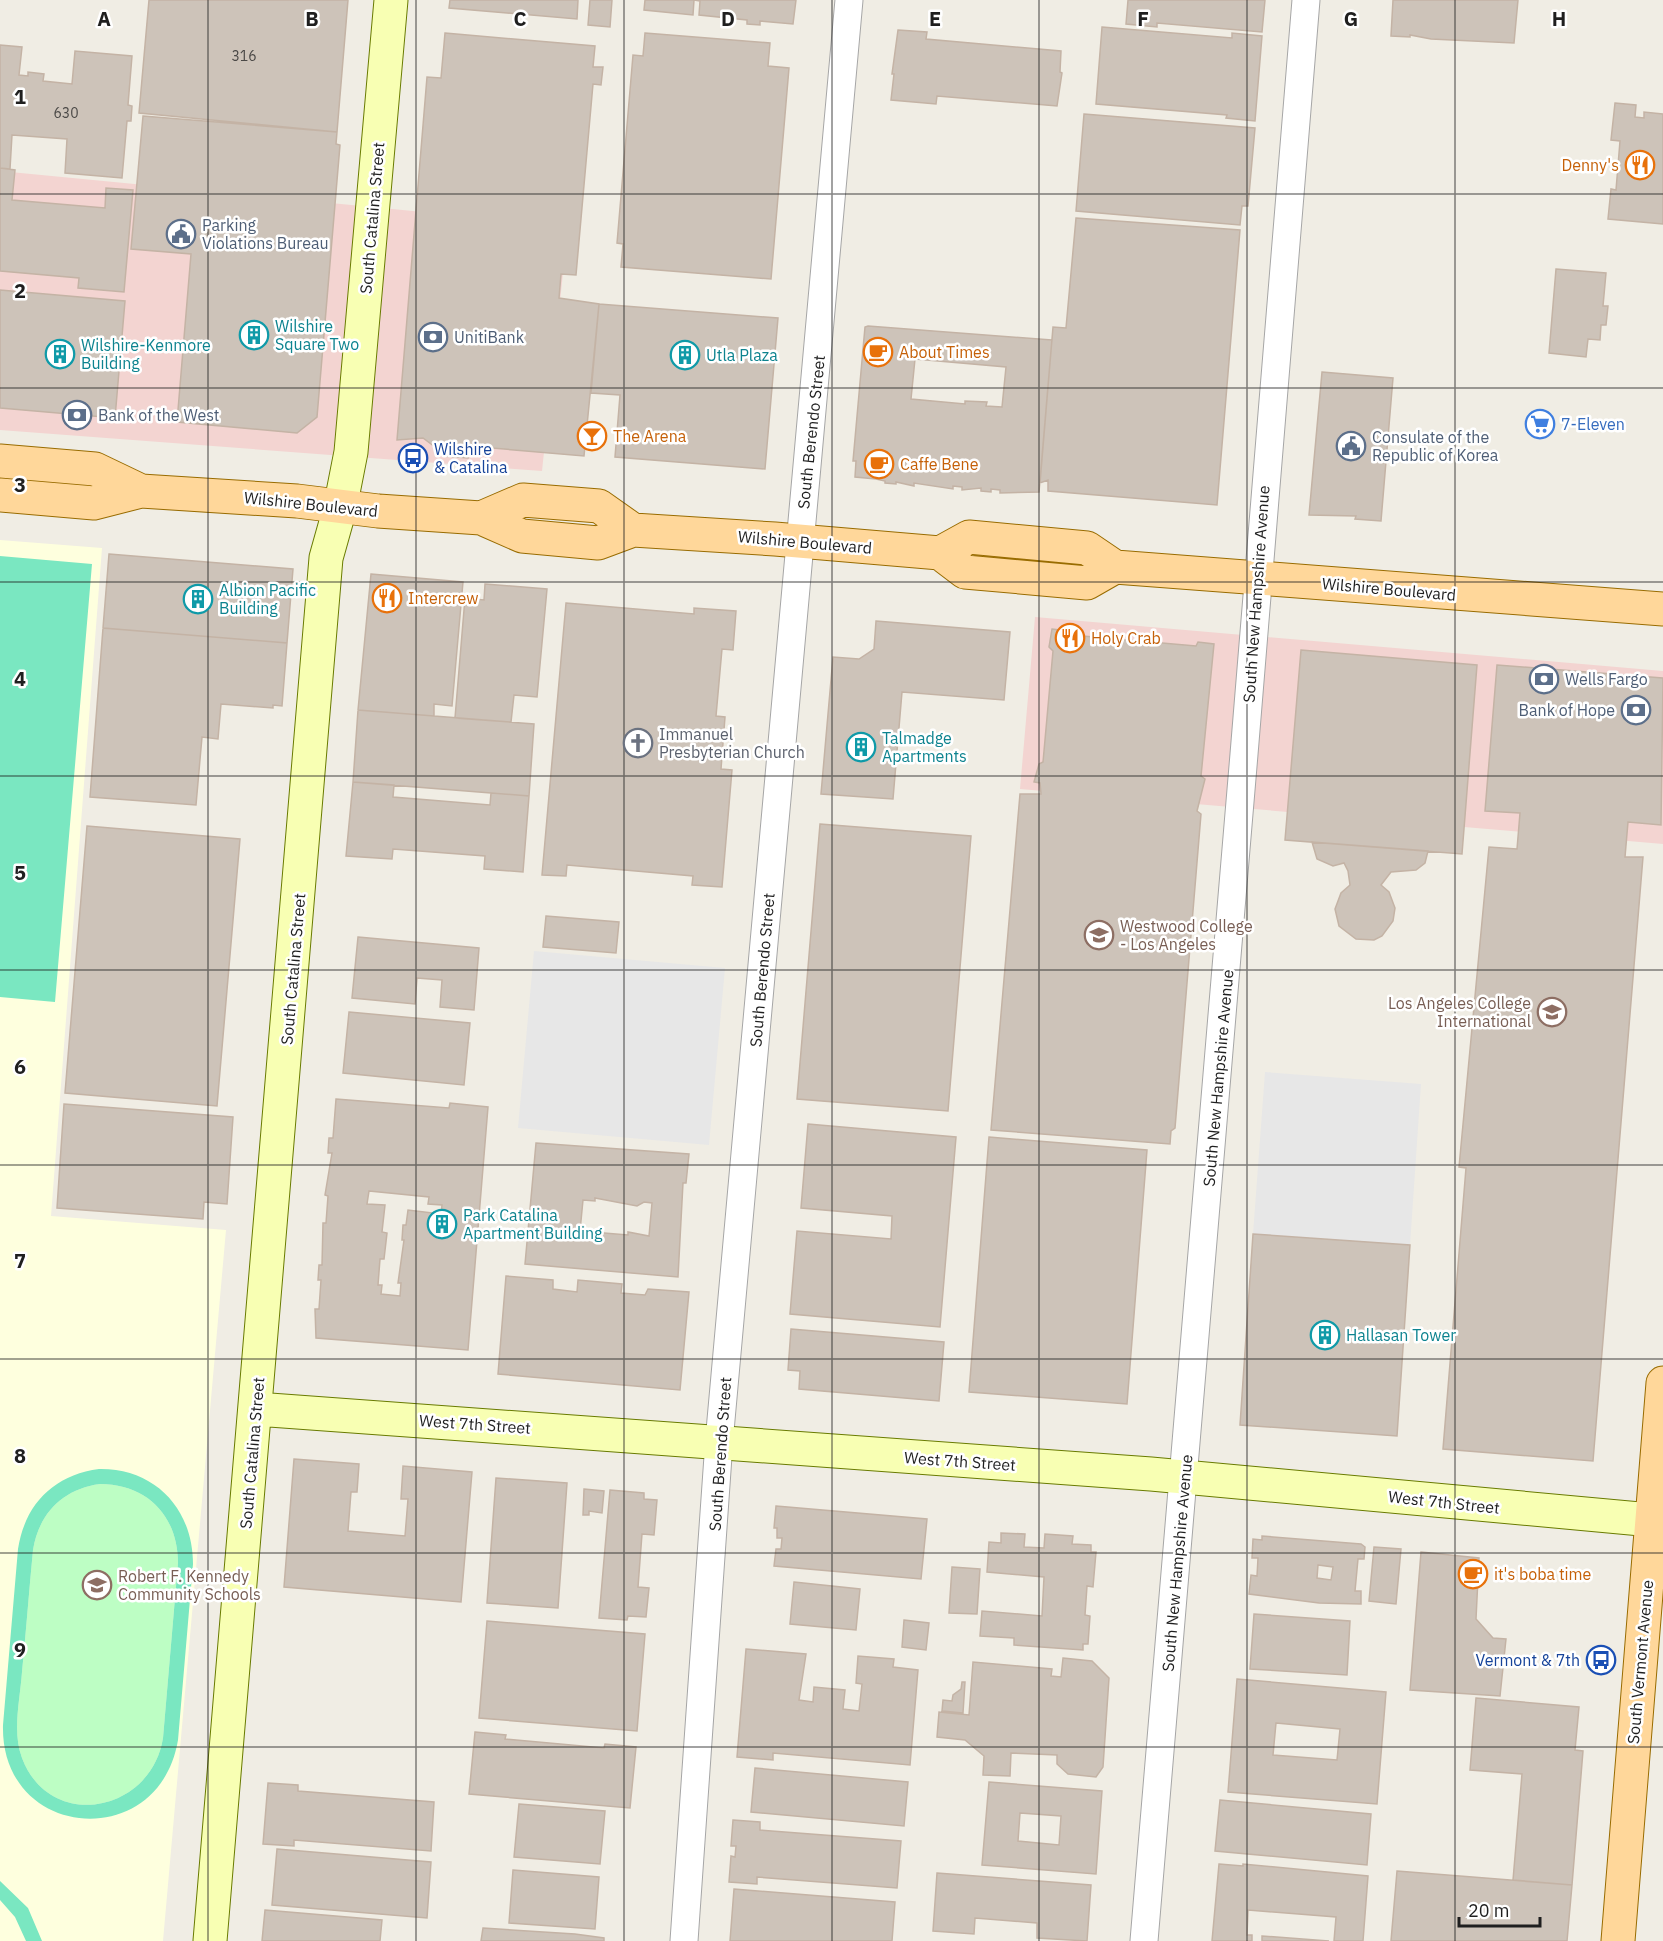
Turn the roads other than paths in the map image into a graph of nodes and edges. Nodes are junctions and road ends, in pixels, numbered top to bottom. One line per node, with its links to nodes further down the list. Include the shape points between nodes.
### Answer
1 (391, 0): 7 (street, South Catalina Street, via 351,452)
2 (849, 0): 8 (street, South Berendo Street)
3 (1306, 0): 9 (street, South New Hampshire Avenue)
4 (0, 461): 5 (main road, Wilshire Boulevard, via 95,469)
5 (141, 491): 6 (main road, Wilshire Boulevard, via 94,503); 7 (main road, Wilshire Boulevard, via 297,501)
6 (0, 495)
7 (340, 508): 8 (main road, Wilshire Boulevard, via 481,518 523,500 599,506 633,530); 12 (street, South Catalina Street, via 326,558)
8 (800, 542): 9 (main road, Wilshire Boulevard, via 940,553 969,537 1087,548 1114,567); 13 (street, South Berendo Street)
9 (1257, 579): 10 (main road, Wilshire Boulevard); 14 (street, South New Hampshire Avenue)
10 (1663, 609)
11 (1663, 1383): 15 (main road, South Vermont Avenue)
12 (256, 1409): 13 (street, West 7th Street); 16 (street, South Catalina Street)
13 (719, 1442): 14 (street, West 7th Street); 17 (street, South Berendo Street)
14 (1185, 1479): 15 (street, West 7th Street); 18 (street, South New Hampshire Avenue)
15 (1657, 1520): 19 (main road, South Vermont Avenue)
16 (210, 1941)
17 (684, 1941)
18 (1144, 1941)
19 (1618, 1941)

